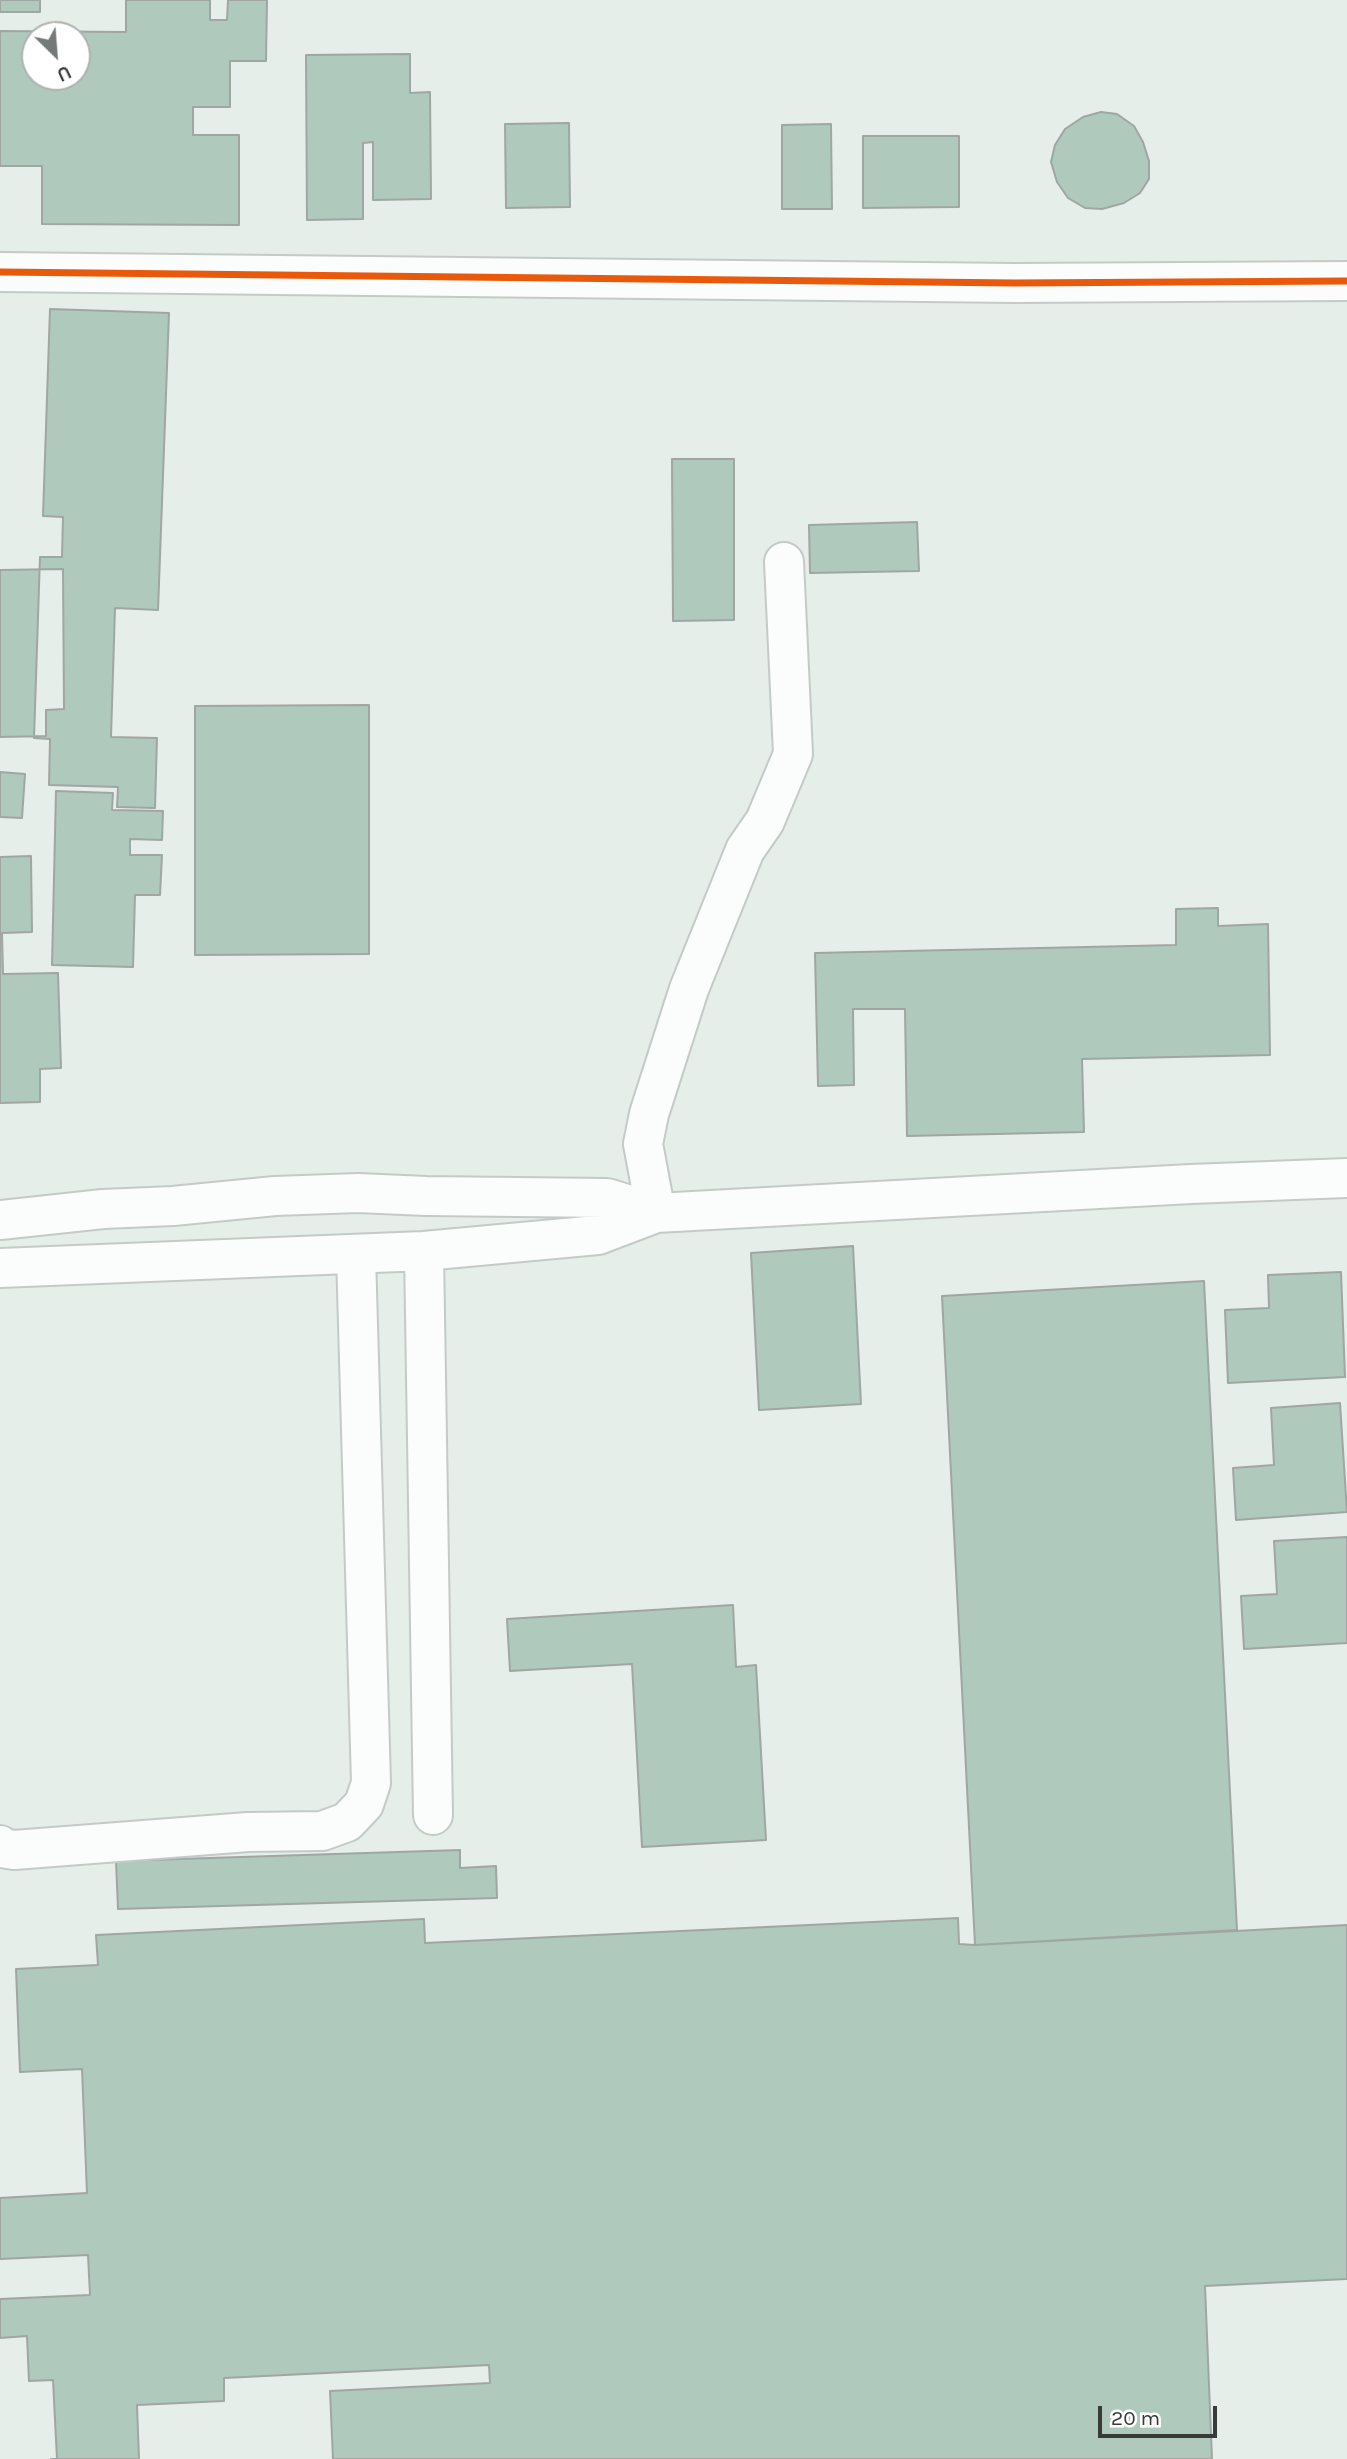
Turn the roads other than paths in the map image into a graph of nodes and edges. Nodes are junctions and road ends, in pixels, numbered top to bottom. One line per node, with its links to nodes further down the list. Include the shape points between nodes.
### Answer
1 (0, 272): 2 (street, via 1001,283)
2 (1347, 281)
3 (784, 562): 5 (street, via 793,754 765,821 745,850 699,964 649,1114 643,1144)
4 (1347, 1178): 5 (street)
5 (656, 1213): 6 (street, via 607,1198 358,1193); 7 (street, via 598,1235)
6 (0, 1220)
7 (424, 1251): 8 (street); 10 (street)
8 (356, 1254): 9 (street); 11 (street, via 371,1783 364,1804 347,1822 321,1831 248,1832 14,1850)
9 (0, 1268)
10 (433, 1815)
11 (0, 1845)

